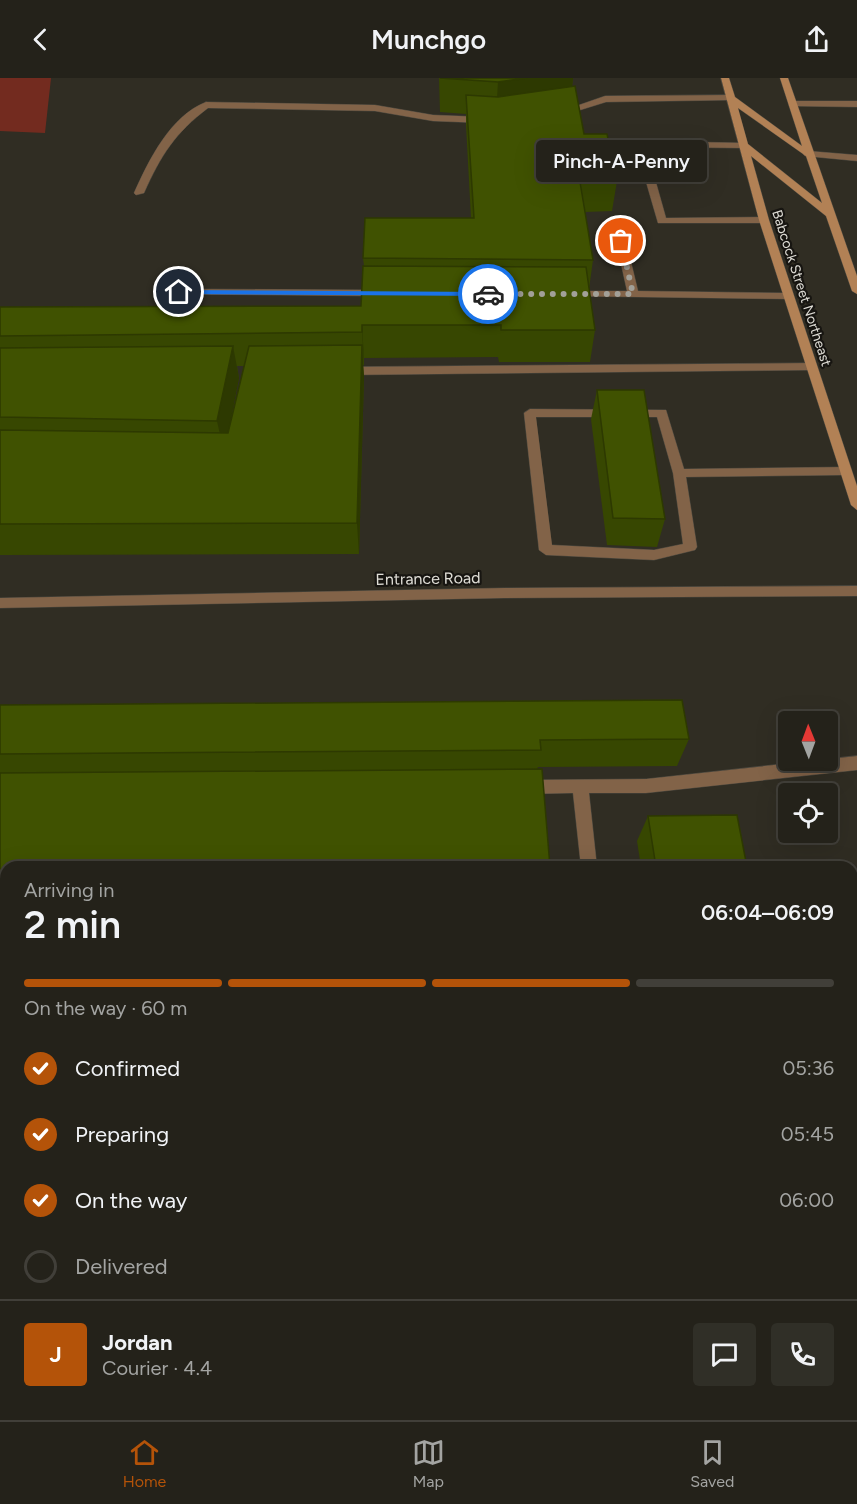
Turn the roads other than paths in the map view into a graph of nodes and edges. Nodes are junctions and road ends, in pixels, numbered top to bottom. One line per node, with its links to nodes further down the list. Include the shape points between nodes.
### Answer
1 (725, 78): 3 (main road, Babcock Street Northeast)
2 (784, 78): 4 (main road)
3 (730, 98): 6 (street, via 605,99); 8 (main road, Babcock Street Northeast); 9 (main road)
4 (792, 104): 5 (street); 9 (main road)
5 (857, 104)
6 (549, 114)
7 (496, 121): 11 (street, via 433,118 375,108 206,105 184,121 160,147)
8 (742, 145): 12 (main road); 13 (main road, Babcock Street Northeast); 13 (street, via 640,144 662,221)
9 (808, 154): 10 (street); 12 (main road)
10 (857, 158)
11 (139, 193)
12 (829, 214): 15 (main road)
13 (764, 220): 20 (main road, Babcock Street Northeast)
14 (621, 241): 19 (street)
15 (857, 291)
16 (179, 292): 17 (street)
17 (394, 293)
18 (561, 294): 19 (street)
19 (633, 294): 20 (street)
20 (789, 296): 21 (main road, Babcock Street Northeast)
21 (812, 367): 22 (street); 23 (main road, Babcock Street Northeast)
22 (332, 371)
23 (846, 471): 24 (street); 25 (main road, Babcock Street Northeast)
24 (679, 473): 24 (street, via 662,413 530,413 546,550 654,555 690,547)
25 (857, 505)
26 (857, 591): 27 (street, Entrance Road, via 595,591)
27 (0, 603)
28 (857, 763): 29 (street, via 646,786)
29 (580, 786): 30 (street); 31 (street)
30 (509, 787)
31 (588, 861)

